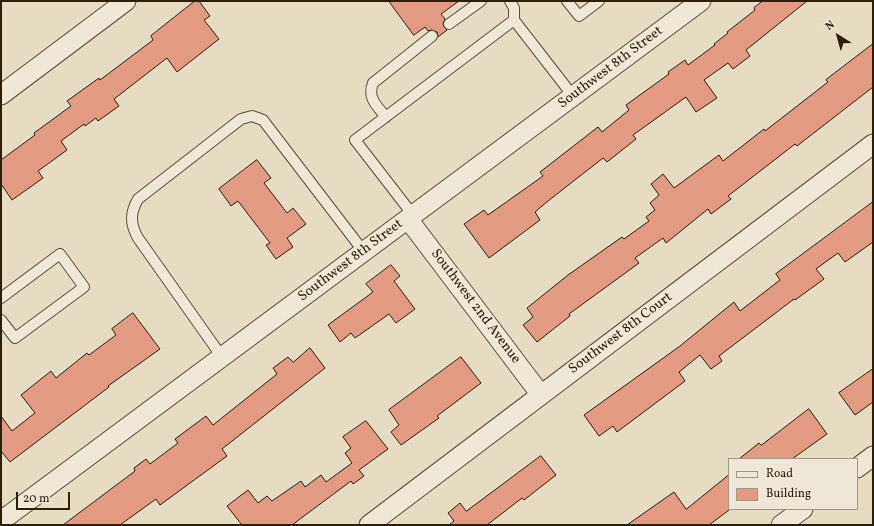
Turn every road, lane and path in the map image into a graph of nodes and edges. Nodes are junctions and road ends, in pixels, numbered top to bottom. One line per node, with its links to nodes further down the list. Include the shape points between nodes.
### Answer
1 (126, 1): 10 (street)
2 (481, 1): 8 (lane)
3 (510, 1): 7 (lane, via 514,8)
4 (567, 1): 5 (lane, via 578,16)
5 (599, 1)
6 (701, 1): 11 (street, Southwest 8th Street)
7 (514, 20): 11 (lane); 12 (lane)
8 (448, 24)
9 (432, 36): 12 (lane, via 373,83 370,94)
10 (1, 95)
11 (573, 96): 14 (street, Southwest 8th Street)
12 (386, 117): 14 (lane, via 355,140)
13 (873, 144): 19 (street, Southwest 8th Court)
14 (411, 217): 15 (street, Southwest 8th Street); 19 (street, Southwest 2nd Avenue)
15 (364, 252): 18 (street, Southwest 8th Street); 18 (lane, via 263,120 252,116 241,119 138,199 131,219 138,238)
16 (1, 298): 17 (lane, via 60,254 84,287 15,338)
17 (1, 320)
18 (222, 357): 23 (street, Southwest 8th Street)
19 (541, 395): 24 (street, Southwest 8th Court)
20 (873, 456): 21 (street)
21 (858, 467)
22 (802, 510): 25 (street)
23 (1, 521)
24 (369, 525)
25 (782, 525)

